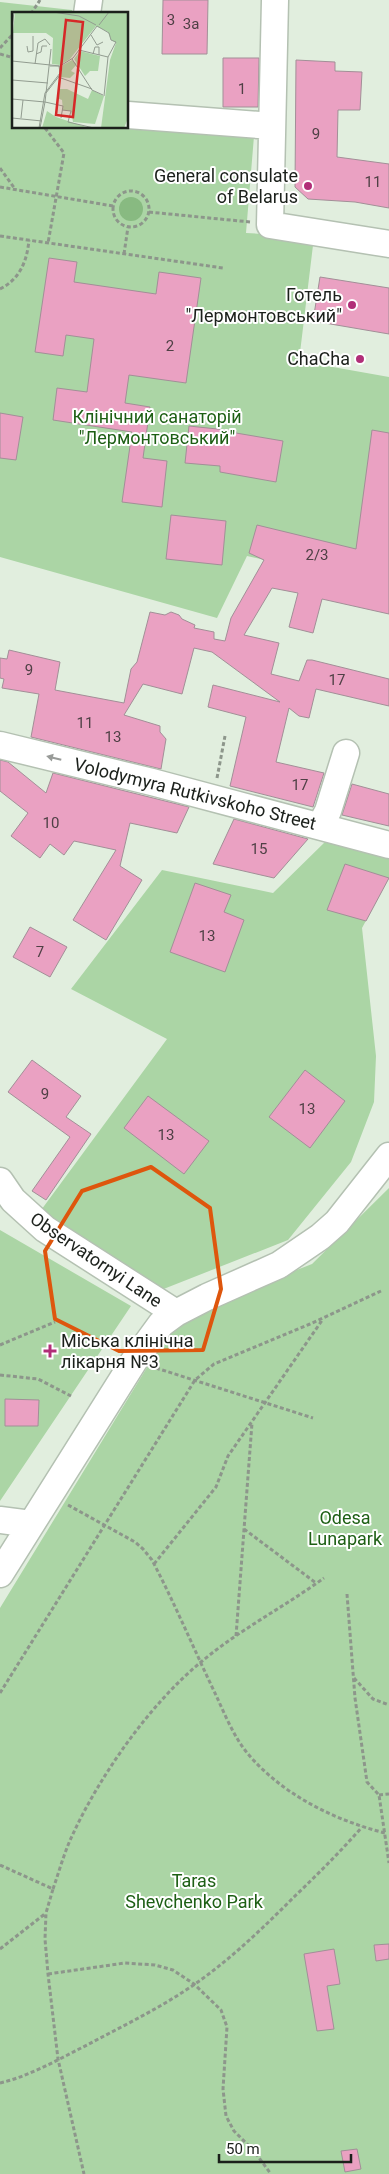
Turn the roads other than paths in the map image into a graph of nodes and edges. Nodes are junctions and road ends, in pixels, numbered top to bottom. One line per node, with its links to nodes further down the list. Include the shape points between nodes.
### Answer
1 (275, 0): 3 (street)
2 (129, 115): 3 (street)
3 (272, 126): 4 (street, via 270,224)
4 (389, 244)
5 (0, 745): 7 (street, Volodymyra Rutkivskoho Street, one-way to 5)
6 (346, 753): 7 (street, via 328,811)
7 (320, 826): 8 (street, Volodymyra Rutkivskoho Street)
8 (389, 845)
9 (389, 1156): 11 (street, via 337,1222 302,1250 279,1265)
10 (0, 1181): 11 (street, Observatornyi Lane, via 13,1200 45,1229)
11 (176, 1313): 13 (street, via 161,1324 134,1361)
12 (0, 1520): 13 (street)
13 (31, 1524): 14 (street)
14 (0, 1574)

